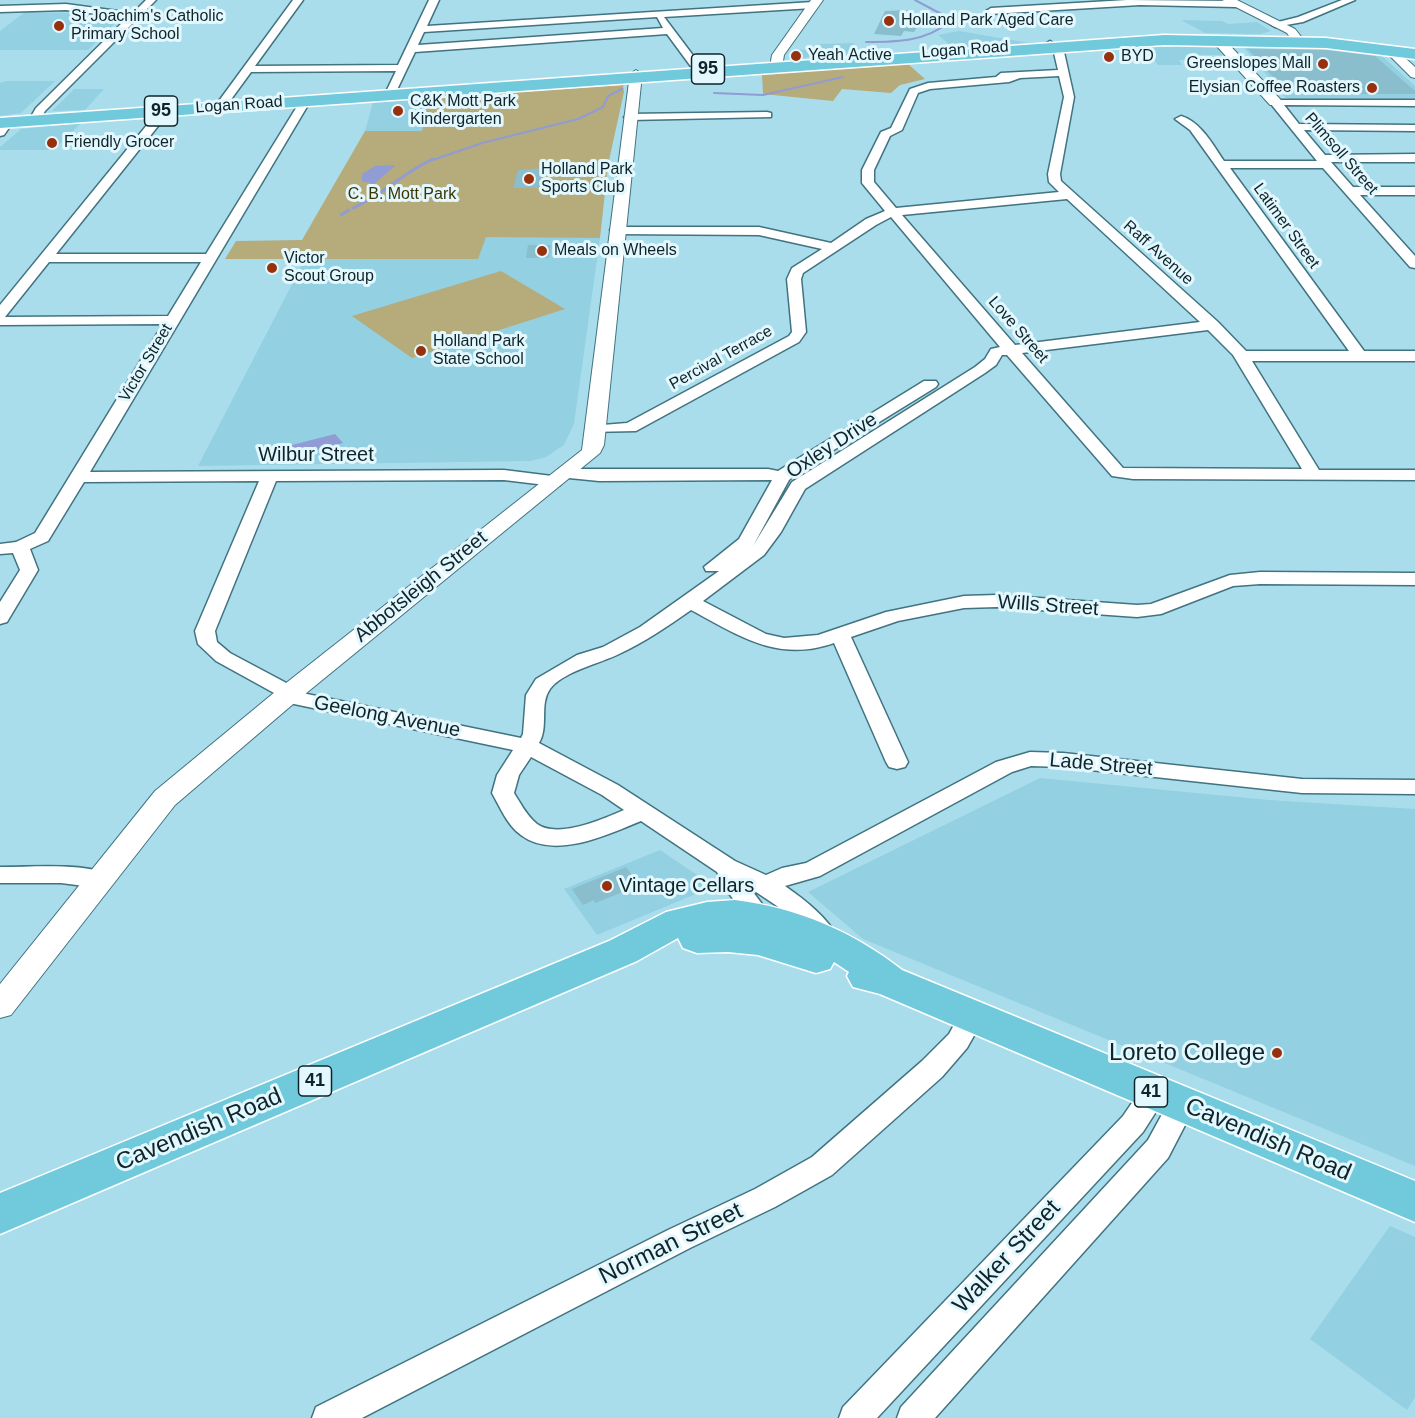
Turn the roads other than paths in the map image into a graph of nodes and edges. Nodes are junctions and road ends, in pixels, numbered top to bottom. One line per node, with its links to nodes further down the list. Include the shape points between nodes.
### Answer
1 (88, 0): 9 (street)
2 (151, 0): 14 (street)
3 (298, 0): 29 (street)
4 (434, 0): 16 (street)
5 (1350, 0): 17 (street)
6 (1114, 2): 7 (street); 12 (street)
7 (1232, 2): 17 (street)
8 (815, 3): 13 (street); 27 (street, via 778,55)
9 (78, 8): 11 (street); 14 (street)
10 (0, 9): 11 (street)
11 (15, 9): 15 (street)
12 (991, 11)
13 (656, 14): 16 (street); 18 (street)
14 (134, 16): 46 (street, via 40,110)
15 (0, 21)
16 (420, 29): 24 (street)
17 (1277, 29): 19 (main road, Logan Road / 95); 21 (main road, Logan Road / 95)
18 (669, 31): 24 (street); 30 (street)
19 (1176, 35): 20 (main road); 23 (main road, Logan Road / 95)
20 (1218, 40): 22 (main road, Logan Road / 95); 23 (main road, Logan Road / 95); 25 (street, Plimsoll Street)
21 (1298, 40): 22 (main road, Logan Road / 95); 26 (main road, Logan Road / 95)
22 (1248, 41): 25 (street)
23 (1052, 46): 27 (main road, Logan Road / 95); 31 (street, Raff Avenue, via 1058,51)
24 (410, 49): 28 (street)
25 (1231, 51): 38 (street, Plimsoll Street)
26 (1412, 52): 32 (street, via 1395,56)
27 (781, 66): 30 (main road, Logan Road / 95); 34 (main road, Logan Road / 95)
28 (401, 68): 29 (street); 36 (street)
29 (247, 69): 40 (street)
30 (699, 70): 34 (main road, Logan Road / 95)
31 (1063, 74): 33 (street); 56 (street, Raff Avenue, via 1069,97 1054,174 1055,182)
32 (1415, 74)
33 (1016, 76): 35 (street, via 912,83); 50 (street, via 920,87 914,91 896,129)
34 (635, 82): 36 (main road, Logan Road / 95); 43 (street, Abbotsleigh Street)
35 (900, 89)
36 (390, 94): 37 (main road, Logan Road / 95)
37 (306, 100): 40 (main road, Logan Road / 95); 61 (street, Victor Street)
38 (1275, 102): 39 (street); 48 (street, Plimsoll Street)
39 (1415, 103)
40 (220, 107): 41 (main road, Logan Road / 95)
41 (164, 111): 46 (main road, Logan Road / 95); 60 (street)
42 (767, 116): 43 (street)
43 (630, 117): 58 (street, Abbotsleigh Street)
44 (886, 118): 50 (street, via 881,128)
45 (1181, 119): 53 (street, Latimer Street, via 1194,128)
46 (35, 120): 47 (main road, Logan Road / 95)
47 (2, 126)
48 (1296, 127): 49 (street); 52 (street, Plimsoll Street)
49 (1415, 128)
50 (885, 134): 57 (street, Love Street, via 867,177)
51 (1415, 158): 52 (street)
52 (1324, 161): 53 (street); 55 (street, Plimsoll Street)
53 (1221, 165): 69 (street, Latimer Street)
54 (1415, 191): 55 (street)
55 (1352, 192): 62 (street, Plimsoll Street)
56 (1068, 195): 57 (street); 66 (street, Raff Avenue)
57 (892, 212): 59 (street, Percival Terrace); 67 (street, Love Street)
58 (617, 230): 59 (street, via 759,231); 71 (street, Abbotsleigh Street)
59 (832, 247): 71 (street, Percival Terrace, via 797,271 794,279 800,333 794,339 630,428)
60 (45, 258): 61 (street); 63 (street)
61 (211, 258): 64 (street, Victor Street)
62 (1415, 264)
63 (0, 314)
64 (173, 320): 65 (street); 75 (street, Victor Street)
65 (0, 321)
66 (1213, 325): 67 (street, Oxley Drive); 68 (street, Raff Avenue)
67 (1003, 350): 72 (street, Love Street, via 1118,471); 77 (street, Oxley Drive, via 969,361); 81 (street, Oxley Drive, via 980,370 798,486 758,551)
68 (1242, 356): 69 (street); 72 (street, Raff Avenue)
69 (1360, 356): 70 (street)
70 (1415, 356)
71 (596, 429): 76 (street, Abbotsleigh Street, via 590,453)
72 (1313, 474): 73 (street)
73 (1415, 475)
74 (270, 476): 75 (street, Wilbur Street); 76 (street, Wilbur Street); 85 (street, Geelong Avenue, via 205,631 208,644 223,657)
75 (78, 477): 78 (street, Victor Street, via 42,537)
76 (559, 477): 77 (street, Wilbur Street); 85 (street, Abbotsleigh Street)
77 (782, 477): 84 (street, Oxley Drive, via 746,542 650,615 594,647)
78 (20, 548): 79 (street); 82 (street, via 29,570)
79 (0, 549)
80 (1415, 579): 83 (street, Wills Street, via 1230,581 1154,610 1137,611 964,602 893,616)
81 (690, 602): 83 (street, Wills Street, via 760,639 784,644); 84 (street, Oxley Drive, via 610,651)
82 (0, 618)
83 (840, 635): 87 (street)
84 (584, 659): 86 (street, Oxley Drive, via 543,683 536,695 534,734)
85 (290, 693): 86 (street, Geelong Avenue, via 332,707); 91 (street, Abbotsleigh Street, via 165,798)
86 (528, 746): 89 (street, Geelong Avenue); 89 (street, via 508,775 503,793 522,823 532,831 557,838 610,825)
87 (897, 762)
88 (1415, 787): 92 (street, Lade Street, via 1302,786 1030,759 1004,767 812,870 801,884)
89 (643, 811): 92 (street, Geelong Avenue, via 727,867 733,882)
90 (0, 875): 91 (street)
91 (100, 879): 94 (street, Abbotsleigh Street)
92 (765, 908): 93 (main road, Cavendish Road / 41, via 867,962); 93 (main road, Cavendish Road / 41, via 853,972); 98 (main road, Cavendish Road / 41, via 748,939 720,936 630,948)
93 (888, 981): 95 (main road, Cavendish Road / 41)
94 (0, 1006)
95 (972, 1016): 96 (main road, Cavendish Road / 41); 99 (street, Norman Street, via 958,1041 932,1069 822,1166)
96 (1168, 1098): 97 (main road, Cavendish Road / 41); 100 (street, Walker Street, via 1133,1124); 101 (street, Walker Street, via 1170,1130 1158,1149)
97 (1415, 1202)
98 (0, 1214)
99 (328, 1418)
100 (855, 1418)
101 (913, 1418)

